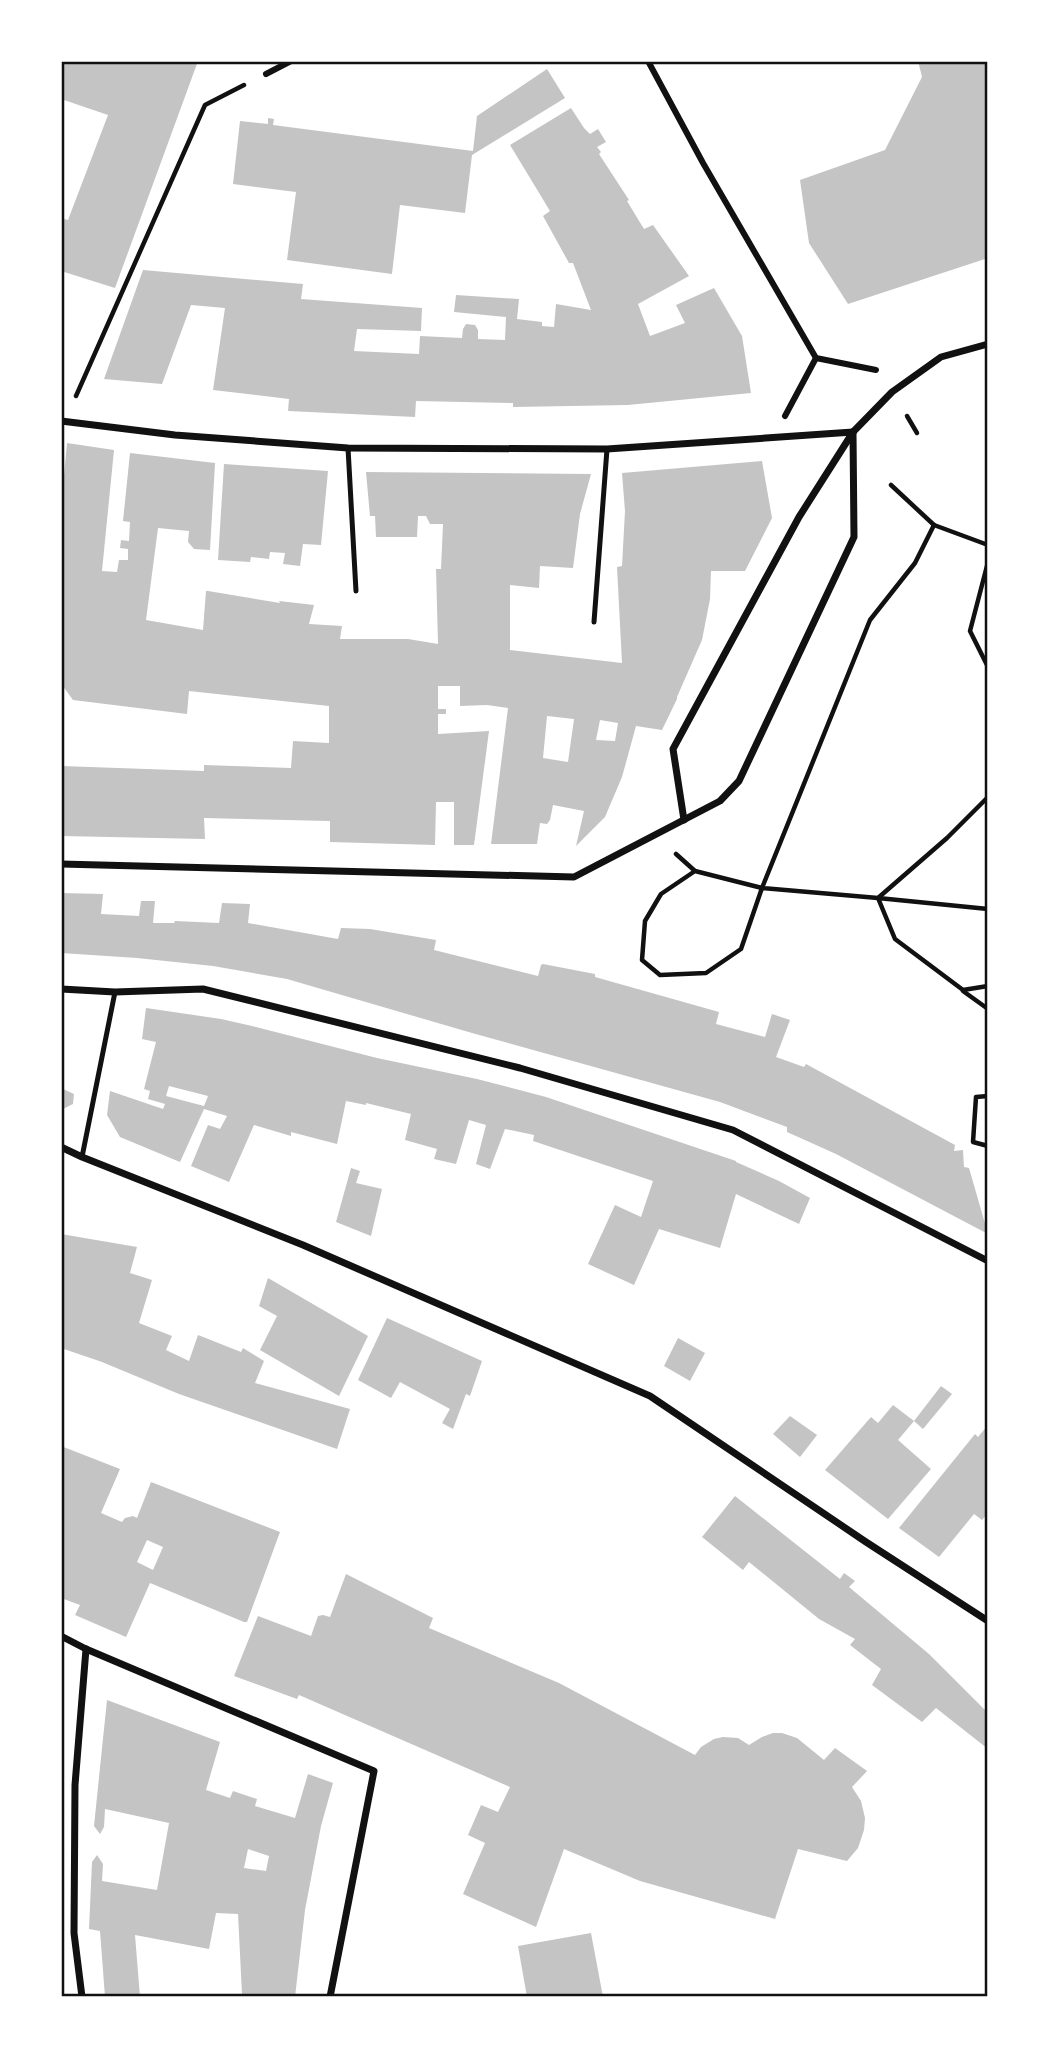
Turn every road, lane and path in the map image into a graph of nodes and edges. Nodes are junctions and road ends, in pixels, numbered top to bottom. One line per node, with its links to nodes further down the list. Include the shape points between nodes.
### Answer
1 (291, 61): 3 (street)
2 (648, 61): 5 (street)
3 (266, 74): 8 (path, via 205,105)
4 (988, 344): 9 (street, via 940,358 892,392)
5 (816, 358): 6 (street); 7 (street)
6 (876, 370)
7 (785, 416)
8 (63, 421): 10 (street)
9 (853, 432): 11 (street); 20 (street, via 799,517 673,749); 20 (street, via 854,537 739,781 720,801)
10 (348, 448): 11 (street); 16 (lane)
11 (607, 449): 17 (lane)
12 (891, 485): 13 (path)
13 (933, 525): 14 (path); 24 (path, via 915,563 870,620)
14 (988, 545)
15 (988, 562): 18 (path, via 970,631)
16 (356, 591)
17 (594, 622)
18 (988, 667)
19 (988, 797): 25 (path)
20 (684, 820): 21 (street)
21 (654, 835): 22 (street, via 574,877); 23 (path)
22 (61, 864)
23 (695, 872): 24 (path); 24 (path, via 661,894 645,921 642,960 660,975 706,973 741,949)
24 (762, 888): 25 (path)
25 (878, 898): 26 (path); 29 (path, via 895,939)
26 (988, 909)
27 (988, 986): 29 (path)
28 (61, 989): 30 (street)
29 (962, 990): 31 (path)
30 (115, 992): 35 (lane); 36 (street, via 203,989 520,1069 733,1130)
31 (988, 1009)
32 (988, 1096): 33 (path, via 976,1097 973,1142)
33 (988, 1146)
34 (61, 1147): 35 (street)
35 (82, 1157): 37 (street, via 303,1245 650,1396)
36 (988, 1261)
37 (988, 1621)
38 (61, 1636): 39 (street)
39 (86, 1649): 40 (street, via 75,1785 74,1933); 41 (street, via 374,1771)
40 (82, 1997)
41 (330, 1997)

